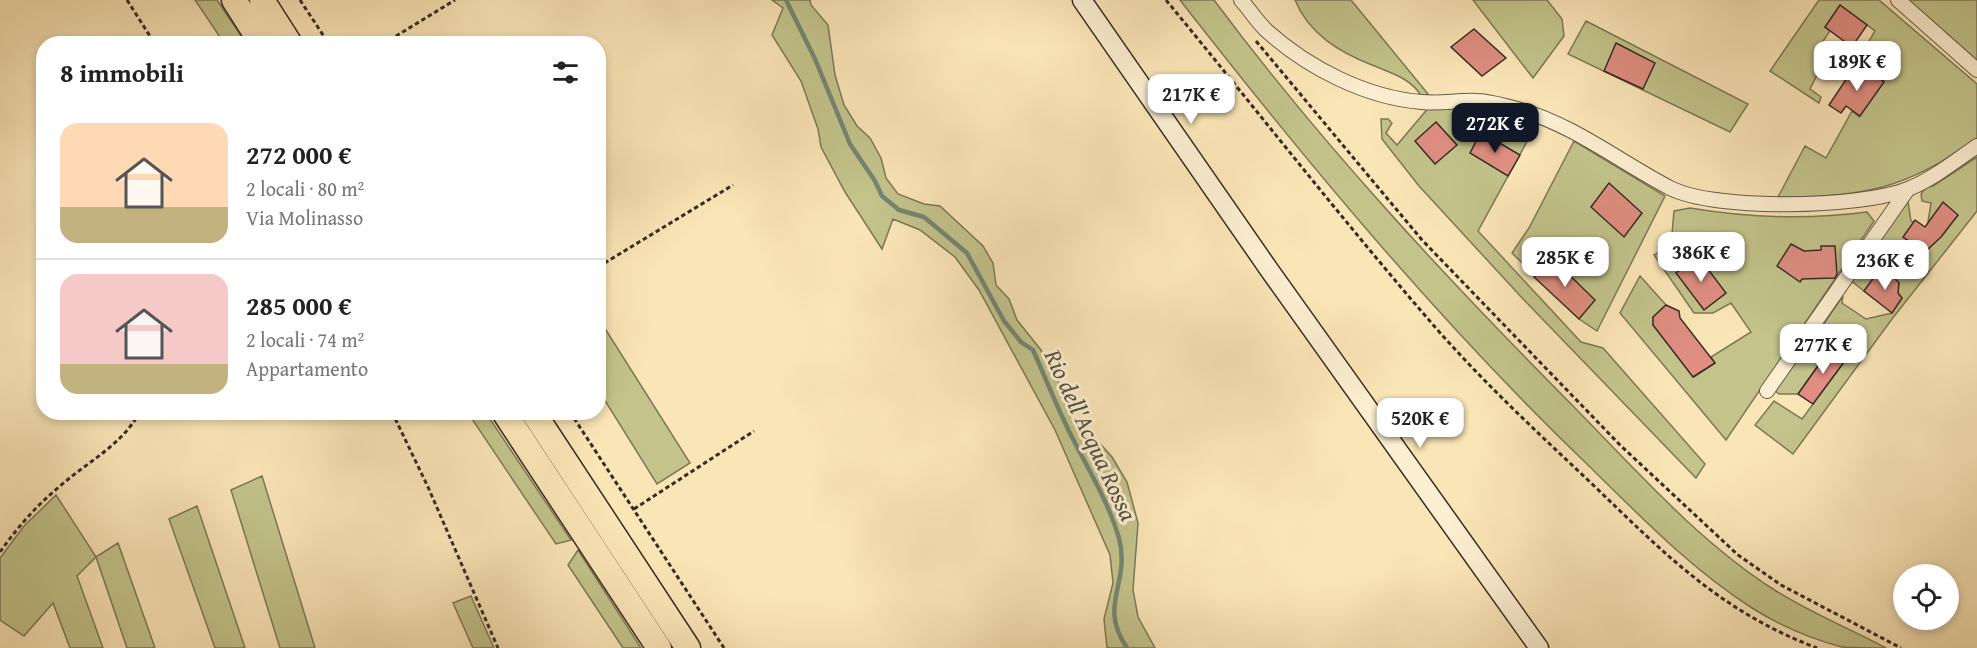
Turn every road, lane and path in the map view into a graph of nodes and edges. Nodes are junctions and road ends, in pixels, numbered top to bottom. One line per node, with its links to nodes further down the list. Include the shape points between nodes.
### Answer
1 (127, 0): 10 (path)
2 (234, 0): 11 (highway)
3 (262, 0): 12 (highway)
4 (300, 0): 13 (path)
5 (455, 0): 14 (path)
6 (1082, 0): 35 (main road)
7 (1166, 0): 36 (path, via 1436,328 1536,431 1691,577 1763,626)
8 (1241, 0): 19 (street, via 1267,31 1324,72 1367,90 1421,102 1479,101 1519,110 1568,129 1673,189 1712,200 1812,206)
9 (1898, 0): 16 (street)
10 (149, 36)
11 (257, 36)
12 (285, 36)
13 (324, 36)
14 (395, 36)
15 (1251, 36): 37 (path, via 1422,240 1620,445 1738,555 1781,585)
16 (1977, 70)
17 (1977, 146): 19 (street)
18 (733, 185): 20 (path)
19 (1908, 189): 21 (street)
20 (606, 262)
21 (1767, 391)
22 (135, 420): 30 (path, via 112,448 59,486 17,528)
23 (396, 420): 31 (path)
24 (510, 420): 29 (highway)
25 (537, 420): 29 (highway)
26 (575, 420): 28 (path)
27 (754, 431): 28 (path)
28 (634, 508): 34 (path)
29 (599, 535): 32 (highway); 33 (highway)
30 (0, 552)
31 (498, 648)
32 (659, 648)
33 (688, 648)
34 (724, 648)
35 (1539, 648)
36 (1817, 648)
37 (1901, 648)

